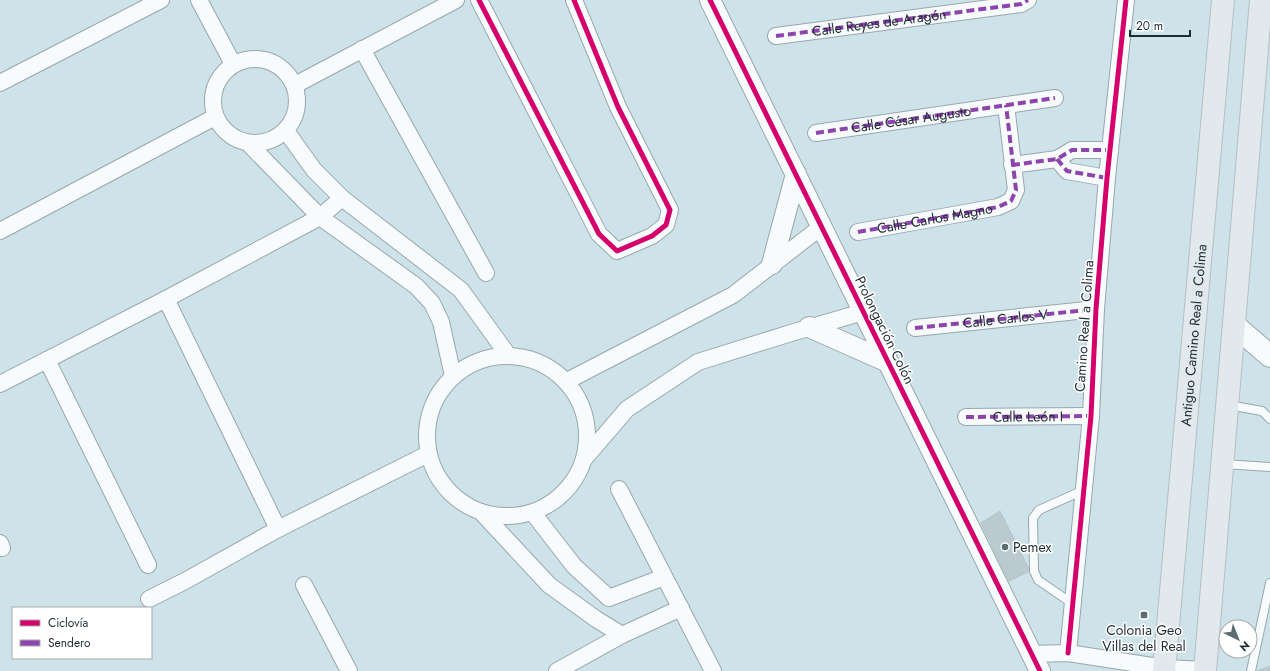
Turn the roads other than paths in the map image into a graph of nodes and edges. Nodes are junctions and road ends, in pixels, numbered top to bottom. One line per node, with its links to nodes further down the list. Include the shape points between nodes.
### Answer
1 (161, 0): 14 (street)
2 (199, 0): 13 (street)
3 (456, 0): 12 (street)
4 (479, 0): 5 (street, via 599,234 617,251 652,236 666,225 670,210 618,107)
5 (574, 0)
6 (710, 0): 25 (street, Prolongación Colón)
7 (1028, 0): 11 (street, Calle Reyes de Aragón, via 1021,4)
8 (1126, 0): 22 (street, Camino Real a Colima)
9 (1223, 0): 72 (main road, Antiguo Camino Real a Colima)
10 (1261, 0): 37 (main road)
11 (776, 36)
12 (362, 49): 15 (street); 33 (street)
13 (233, 64): 15 (street, via 256,58 280,66); 18 (street, via 214,88)
14 (0, 83)
15 (295, 85): 19 (street, via 297,109)
16 (1055, 98): 17 (street, Calle César Augusto)
17 (1006, 105): 20 (street, Calle César Augusto); 24 (street)
18 (215, 117): 21 (street, via 228,135); 30 (street)
19 (286, 131): 21 (street, via 268,142); 27 (street, via 314,170)
20 (816, 133)
21 (249, 144): 28 (street)
22 (1110, 150): 23 (street, via 1072,150); 26 (street, Camino Real a Colima)
23 (1057, 159): 24 (street); 26 (street, via 1068,171)
24 (1012, 165): 31 (street, Calle Carlos Magno, via 1016,190 1011,200 998,207)
25 (796, 174): 29 (street, Prolongación Colón); 32 (street)
26 (1107, 178): 35 (street, Camino Real a Colima)
27 (342, 198): 28 (street); 40 (street, via 461,290)
28 (320, 217): 34 (street); 44 (street, via 416,286 432,303 441,322)
29 (821, 226): 32 (street); 36 (street, Prolongación Colón)
30 (0, 231)
31 (858, 232)
32 (772, 264): 45 (street, via 733,295)
33 (486, 273)
34 (166, 299): 42 (street); 59 (street)
35 (1096, 309): 39 (street, Calle Carlos V); 48 (street, Camino Real a Colima)
36 (863, 312): 38 (street); 43 (street, Prolongación Colón)
37 (1234, 325): 41 (main road); 47 (main road)
38 (809, 328): 43 (street); 52 (street, via 698,362 627,409)
39 (915, 328)
40 (508, 355): 44 (street, via 488,357 469,365); 45 (street, via 530,358 550,367)
41 (1270, 356)
42 (47, 360): 46 (street); 60 (street)
43 (888, 362): 71 (street, Prolongación Colón)
44 (453, 376): 51 (street, via 439,392 430,412 426,432)
45 (567, 381): 52 (street, via 582,404 588,431)
46 (0, 384)
47 (1228, 405): 50 (lane, via 1262,411); 53 (main road)
48 (1091, 416): 49 (street, Calle León I); 56 (street, Camino Real a Colima)
49 (966, 417)
50 (1270, 419)
51 (428, 454): 58 (street, via 435,474 447,491 463,505); 59 (street)
52 (585, 458): 57 (street, via 574,482 556,500)
53 (1222, 464): 54 (lane); 73 (main road)
54 (1270, 467)
55 (619, 489): 61 (street)
56 (1084, 490): 66 (street, Camino Real a Colima); 66 (lane, via 1039,510 1032,518 1034,571 1038,580)
57 (533, 513): 58 (street, via 508,517); 64 (street, via 574,566)
58 (483, 514): 68 (street, via 549,585)
59 (278, 529): 65 (street)
60 (148, 566)
61 (664, 577): 64 (street); 67 (street)
62 (1270, 583): 77 (lane)
63 (304, 585): 74 (street)
64 (609, 598): 68 (street)
65 (149, 599)
66 (1073, 604): 70 (street, Camino Real a Colima)
67 (681, 608): 69 (street); 76 (street)
68 (596, 619): 69 (street)
69 (622, 635): 75 (street)
70 (1068, 653): 71 (street); 72 (street)
71 (1035, 662)
72 (1165, 669): 73 (street)
73 (1205, 670)
74 (349, 671)
75 (557, 671)
76 (714, 671)
77 (1251, 671)

